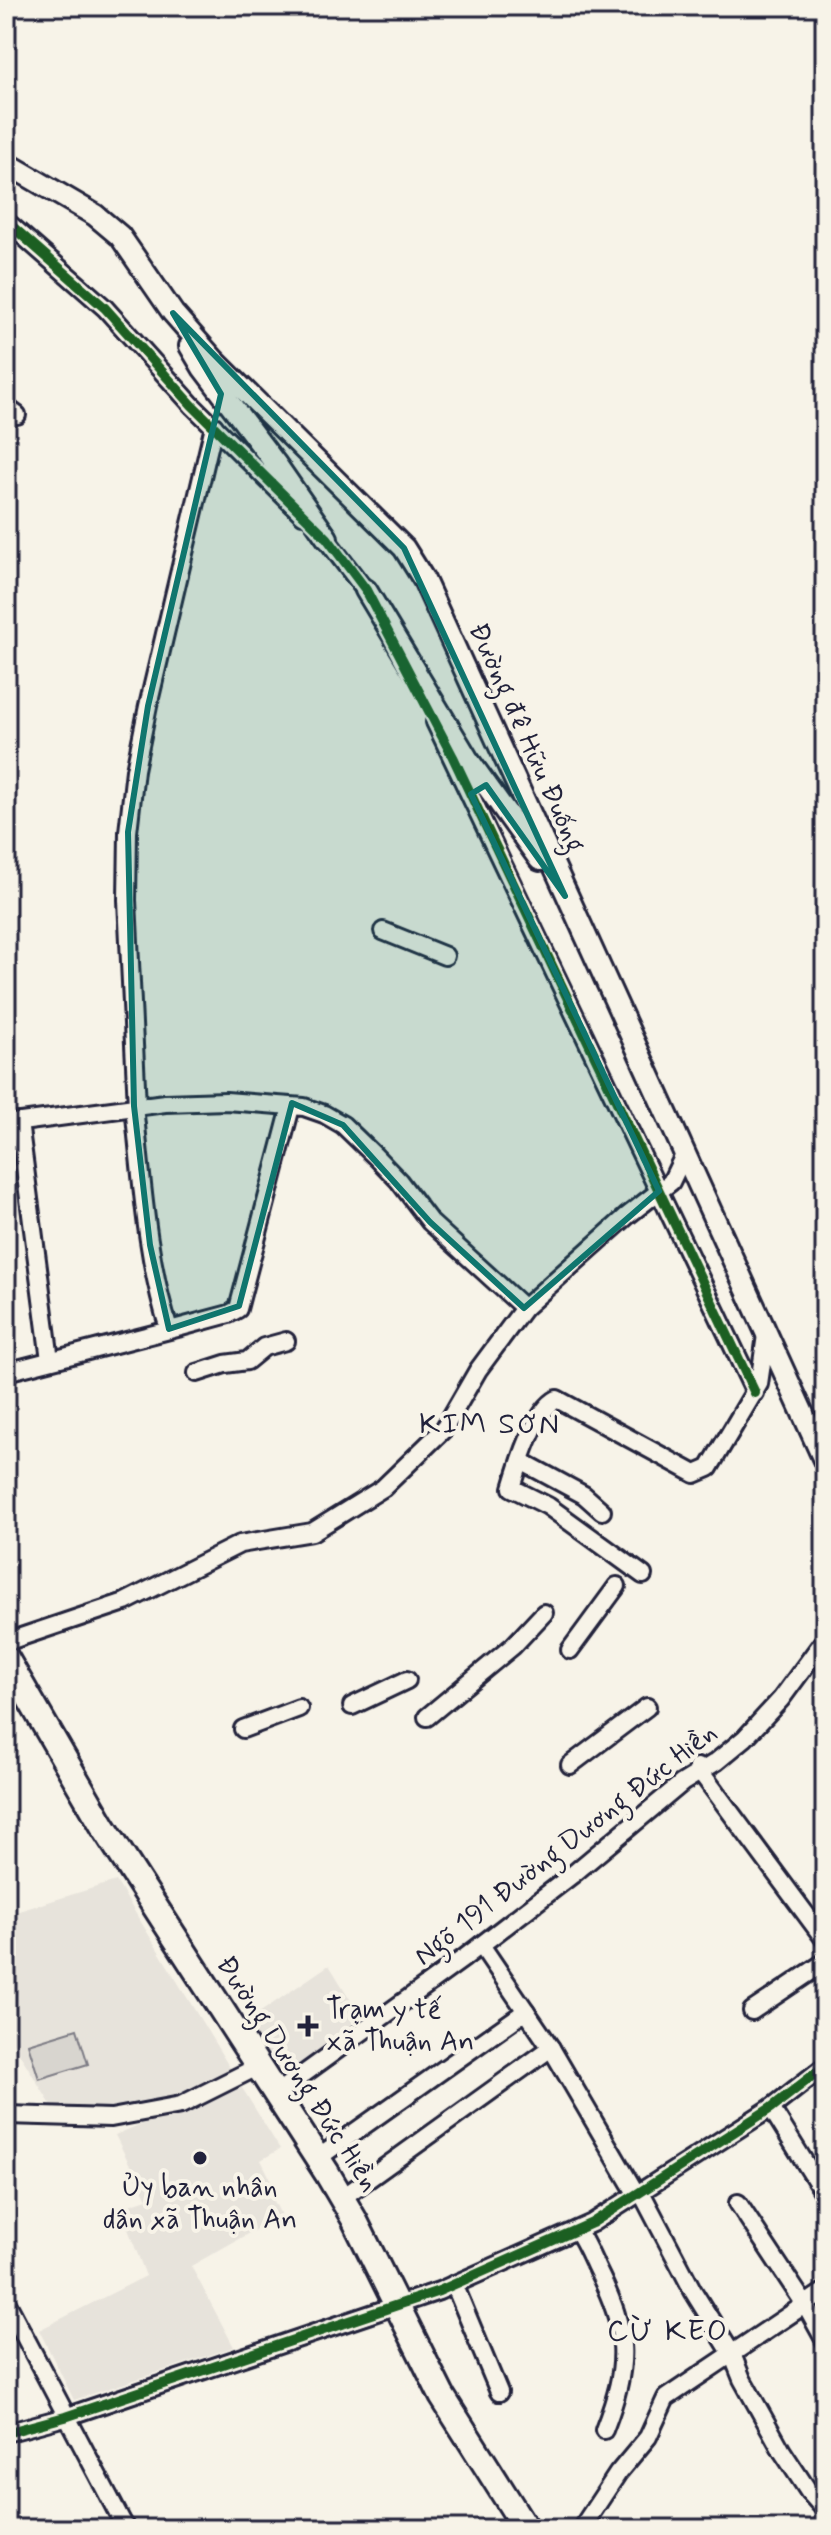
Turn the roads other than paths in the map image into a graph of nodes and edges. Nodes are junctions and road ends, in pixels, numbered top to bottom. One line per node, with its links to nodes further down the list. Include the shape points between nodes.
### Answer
1 (6, 163): 3 (main road, Đường đê Hữu Đuống, via 105,223 136,257)
2 (6, 221): 4 (street, via 105,308)
3 (173, 313): 5 (main road, via 203,368); 7 (main road, Đường đê Hữu Đuống, via 258,406 404,548 424,580)
4 (214, 426): 5 (street); 10 (street, via 135,770 127,900)
5 (327, 538): 6 (street)
6 (366, 590): 7 (main road, via 467,758); 14 (street)
7 (565, 896): 13 (main road, Đường đê Hữu Đuống)
8 (383, 931): 9 (street)
9 (445, 956)
10 (136, 1106): 11 (street, via 226,1101); 12 (street); 17 (street, via 150,1245)
11 (291, 1107): 16 (street, via 304,1107 343,1125 399,1181 430,1222); 17 (street, via 239,1306 229,1314)
12 (12, 1123): 20 (street)
13 (684, 1155): 14 (street); 15 (main road, Đường đê Hữu Đuống)
14 (665, 1186): 15 (street); 16 (street); 23 (street)
15 (700, 1186): 18 (main road, Đường đê Hữu Đuống)
16 (524, 1308): 31 (street, via 478,1370 444,1429 383,1488 339,1517 312,1532 240,1544 125,1602)
17 (169, 1329): 20 (street)
18 (766, 1335): 23 (street); 25 (main road, Đường đê Hữu Đuống)
19 (286, 1341): 22 (street, via 264,1347 247,1361)
20 (50, 1360): 21 (street)
21 (6, 1372)
22 (197, 1373)
23 (755, 1393): 24 (street, via 703,1473 695,1474 557,1399 541,1416)
24 (521, 1461): 26 (street, via 584,1495); 27 (street, via 512,1488 548,1506)
25 (825, 1462)
26 (602, 1511)
27 (643, 1575)
28 (617, 1586): 32 (street)
29 (544, 1613): 38 (street, via 513,1646)
30 (825, 1639): 41 (street, Ngõ 191 Đường Dương Đức Hiền, via 745,1738)
31 (6, 1642)
32 (570, 1650)
33 (6, 1658): 49 (highway, Đường Dương Đức Hiền, via 103,1826)
34 (407, 1680): 35 (street)
35 (352, 1706)
36 (647, 1707): 40 (street)
37 (299, 1708): 39 (street)
38 (427, 1717)
39 (243, 1729)
40 (570, 1765)
41 (699, 1770): 42 (street); 43 (street, Ngõ 191 Đường Dương Đức Hiền)
42 (825, 1940)
43 (481, 1945): 45 (street); 50 (street, Ngõ 191 Đường Dương Đức Hiền)
44 (825, 1962): 46 (street)
45 (526, 2011): 47 (street); 53 (street)
46 (752, 2011)
47 (551, 2048): 54 (street); 56 (street)
48 (825, 2066): 51 (street)
49 (257, 2067): 50 (highway, Đường Dương Đức Hiền); 52 (street, via 181,2105 125,2116)
50 (276, 2094): 53 (highway, Đường Dương Đức Hiền)
51 (771, 2108): 54 (street); 55 (street)
52 (6, 2115)
53 (318, 2158): 56 (highway, Đường Dương Đức Hiền)
54 (639, 2193): 58 (street); 65 (street)
55 (825, 2195)
56 (342, 2198): 63 (highway, Đường Dương Đức Hiền)
57 (738, 2203): 62 (street)
58 (577, 2230): 59 (street); 68 (street, via 612,2300 622,2341 620,2388)
59 (454, 2284): 63 (street); 66 (street)
60 (825, 2291): 62 (street)
61 (6, 2301): 67 (street)
62 (804, 2303): 64 (street); 65 (street)
63 (397, 2304): 67 (street); 72 (highway, Đường Dương Đức Hiền, via 442,2396)
64 (825, 2341)
65 (732, 2354): 70 (street, via 782,2451); 73 (street, via 666,2398 648,2437)
66 (499, 2392)
67 (65, 2417): 69 (street); 71 (street)
68 (604, 2430)
69 (6, 2433)
70 (825, 2510)
71 (126, 2529)
72 (526, 2529)
73 (581, 2529)

